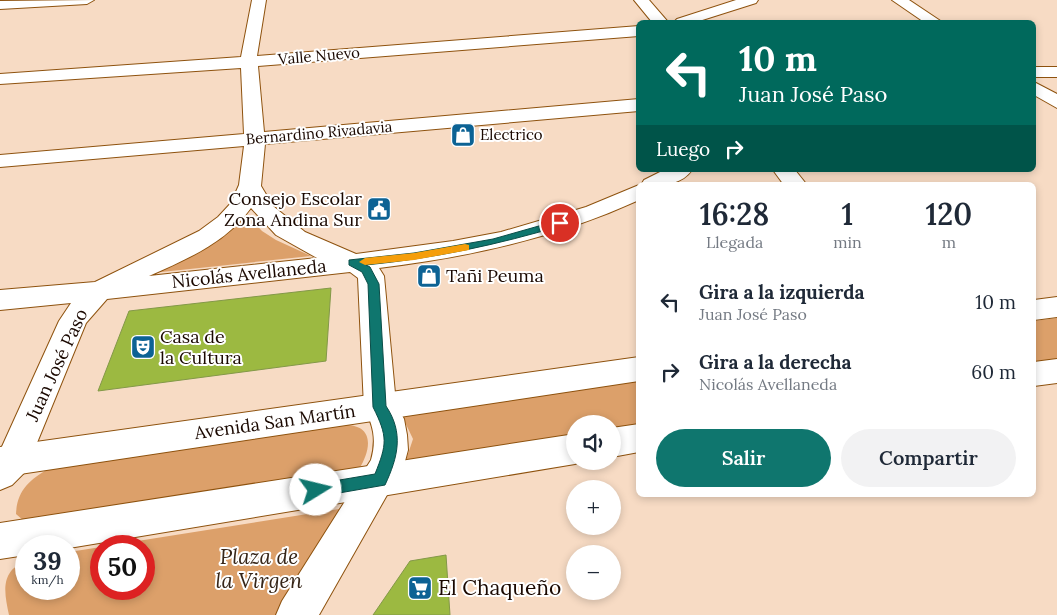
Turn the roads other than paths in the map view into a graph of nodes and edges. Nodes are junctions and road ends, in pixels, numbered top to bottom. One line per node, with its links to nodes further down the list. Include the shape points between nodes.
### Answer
1 (87, 0): 6 (street)
2 (259, 0): 11 (street, Juan José Paso)
3 (641, 0): 7 (street)
4 (751, 0): 8 (street)
5 (899, 0): 9 (street)
6 (0, 5)
7 (658, 20)
8 (688, 20)
9 (931, 20)
10 (636, 31): 11 (street, Valle Nuevo)
11 (248, 62): 14 (street, Valle Nuevo); 18 (street, Juan José Paso)
12 (1036, 72): 13 (street)
13 (1057, 72)
14 (0, 79)
15 (1036, 88): 16 (street)
16 (1057, 102)
17 (636, 105): 18 (street, Bernardino Rivadavia)
18 (255, 139): 19 (street, Bernardino Rivadavia); 24 (street, Juan José Paso)
19 (0, 161)
20 (677, 172): 22 (street)
21 (786, 172): 23 (street)
22 (658, 182)
23 (794, 182)
24 (250, 187): 26 (street, via 258,204 288,232); 27 (street, Juan José Paso, via 223,224 194,245)
25 (636, 194): 26 (street, Nicolás Avellaneda, via 560,223 494,242)
26 (353, 263): 27 (street, Nicolás Avellaneda); 34 (street, via 367,270 373,284)
27 (101, 290): 28 (street, Nicolás Avellaneda); 38 (street, Juan José Paso, via 84,304 73,321)
28 (0, 300)
29 (1057, 307): 30 (street)
30 (1036, 310)
31 (636, 369): 34 (street, Avenida San Martín)
32 (1057, 371): 33 (street)
33 (1036, 374)
34 (380, 407): 38 (street, Avenida San Martín); 39 (street, via 388,419 391,450)
35 (636, 438): 36 (street)
36 (621, 441)
37 (566, 450): 39 (street)
38 (4, 466)
39 (380, 480): 40 (street); 41 (street)
40 (0, 541)
41 (296, 615)

